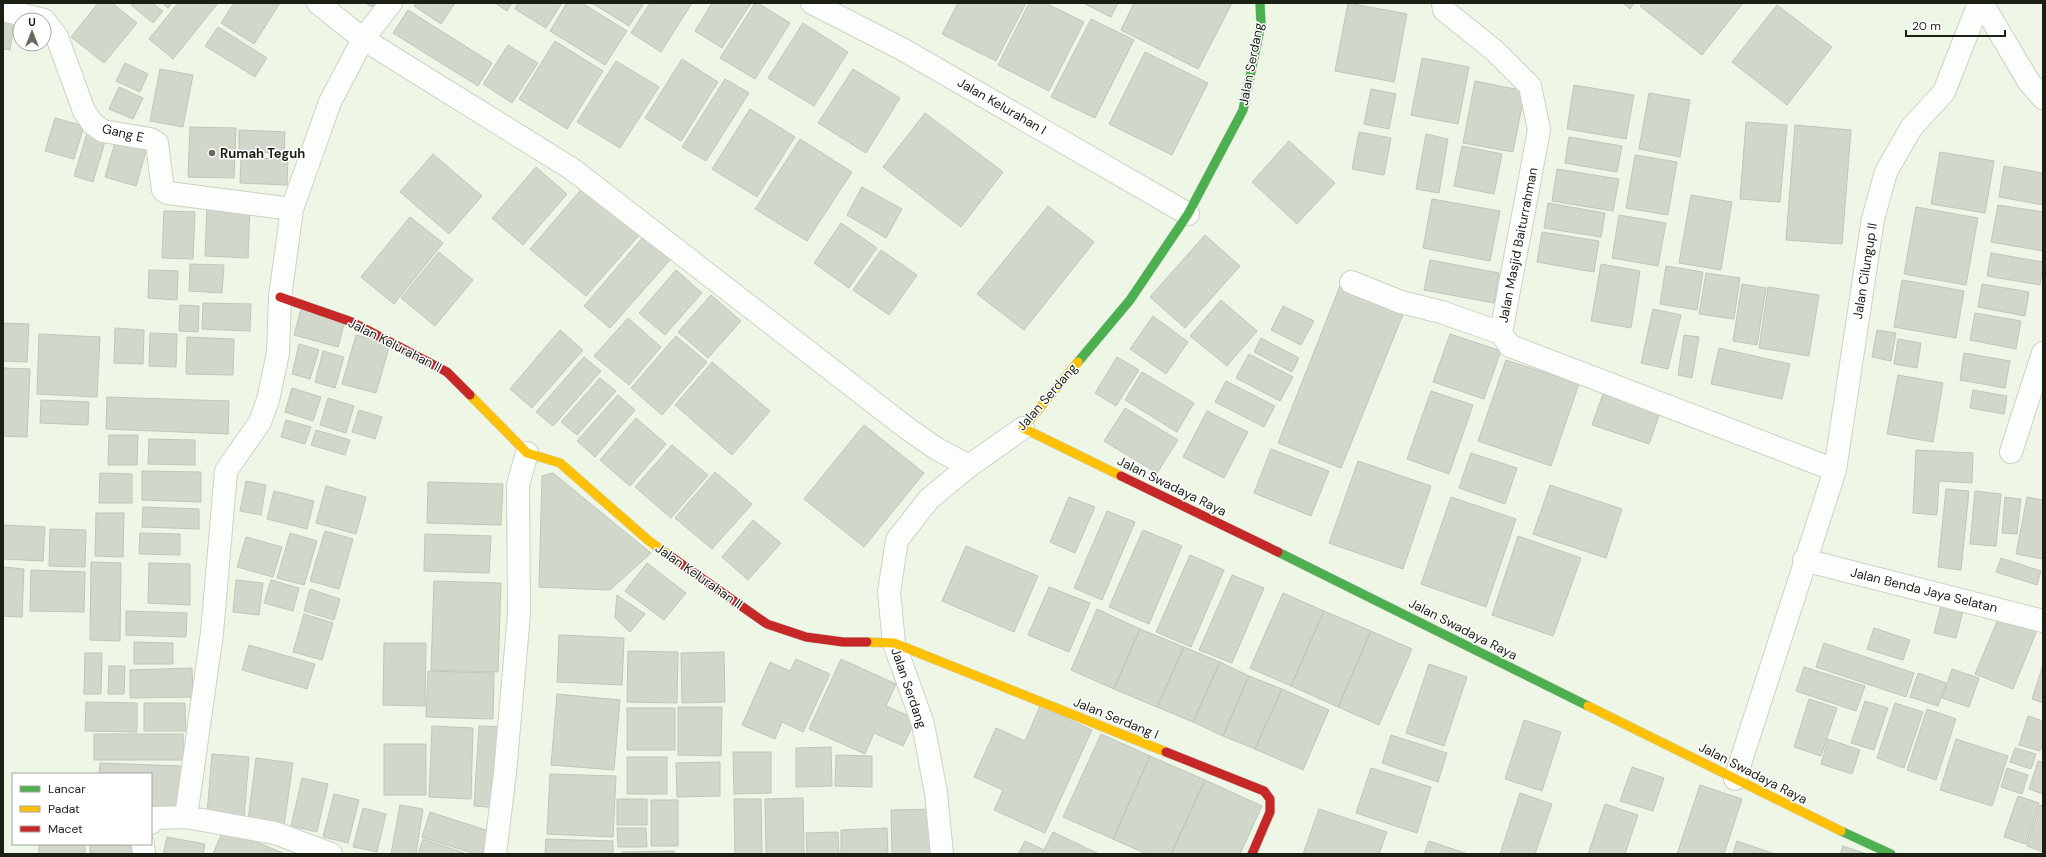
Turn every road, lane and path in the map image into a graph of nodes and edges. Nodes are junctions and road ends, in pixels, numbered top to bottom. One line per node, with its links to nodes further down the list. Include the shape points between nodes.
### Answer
1 (318, 3): 9 (street)
2 (391, 3): 9 (street)
3 (812, 3): 12 (street, Jalan Kelurahan I, via 902,48)
4 (1260, 3): 12 (street, Jalan Serdang, via 1261,24 1242,110)
5 (1443, 3): 15 (street, Jalan Masjid Baiturrahman, via 1444,10 1495,51 1530,86 1534,100 1539,130)
6 (1979, 3): 21 (street, Jalan Cilungup II, via 1944,92 1911,128 1886,172 1873,219)
7 (1982, 3): 10 (street, via 2029,82)
8 (3, 10): 11 (street, Gang E, via 44,20 52,28 58,37 84,111 93,124 103,131 150,139 157,144 163,190 168,193)
9 (363, 39): 11 (street, via 330,102); 20 (street, via 572,169 908,429)
10 (2043, 98)
11 (292, 210): 14 (street)
12 (1188, 214): 17 (street, Jalan Serdang, via 1130,300)
13 (1351, 282): 15 (street, via 1401,302 1441,312)
14 (280, 297): 19 (street, Jalan Kelurahan II, via 352,322 447,372); 26 (street, via 278,353 268,400 260,422 226,471 212,633)
15 (1501, 333): 21 (street, Jalan Masjid Baiturrahman, via 1510,346)
16 (2043, 353): 18 (street)
17 (1023, 428): 20 (street, Jalan Serdang); 25 (street, Jalan Swadaya Raya, via 1397,610)
18 (2011, 452)
19 (527, 453): 24 (street, Jalan Kelurahan II, via 560,463 650,541 767,624 806,637 843,642); 29 (street, via 518,484 519,614)
20 (969, 466): 24 (street, Jalan Serdang, via 929,499 897,540 889,592)
21 (1834, 470): 22 (street, Jalan Cilungup II)
22 (1804, 560): 23 (street, Jalan Benda Jaya Selatan); 25 (street, Jalan Cilungup II)
23 (2043, 621)
24 (894, 643): 30 (street, Jalan Serdang, via 923,724 936,793); 31 (street, Jalan Serdang I, via 1264,791 1270,799 1270,812)
25 (1735, 779): 32 (street, Jalan Swadaya Raya)
26 (186, 817): 27 (street, via 155,818); 28 (street, via 275,833)
27 (152, 822)
28 (331, 854)
29 (495, 854)
30 (942, 854)
31 (1252, 854)
32 (1891, 854)

